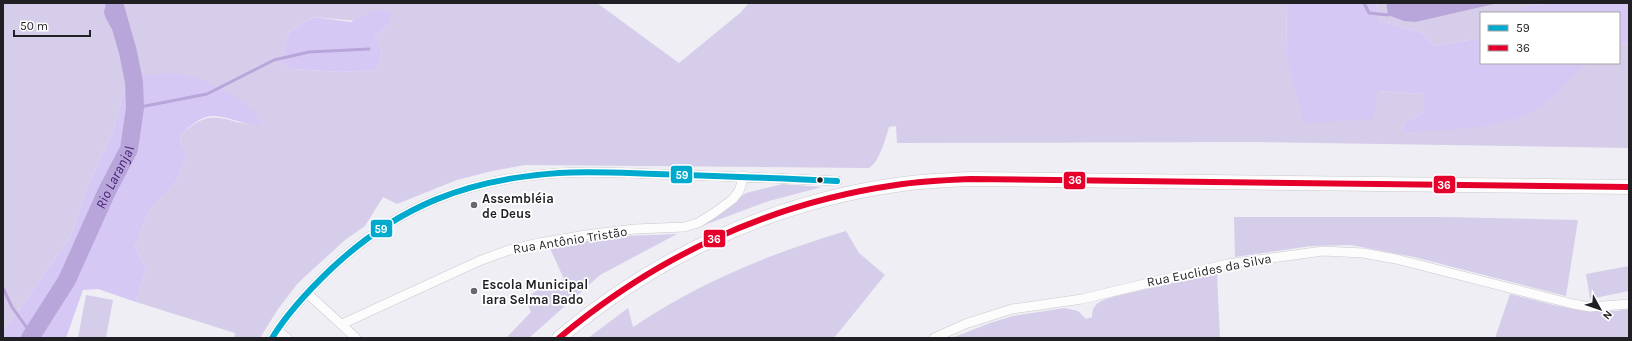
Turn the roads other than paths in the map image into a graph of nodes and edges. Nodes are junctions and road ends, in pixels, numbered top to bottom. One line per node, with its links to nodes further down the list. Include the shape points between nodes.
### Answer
1 (744, 176): 2 (street); 4 (street, via 560,173 512,178 468,187 432,201 377,230); 6 (street, Rua Antônio Tristão, via 733,199 698,223 684,227 586,235 509,250 479,261)
2 (837, 181)
3 (1629, 187): 10 (main road, via 971,179 895,185 827,199 768,217 691,249 618,291)
4 (306, 293): 6 (street); 7 (street)
5 (1629, 304): 11 (street, Rua Euclides da Silva, via 1590,307 1396,259 1363,253 1323,251 1228,264 1082,298 1012,309 971,322)
6 (342, 324): 9 (street)
7 (275, 334): 8 (street)
8 (287, 338)
9 (356, 338)
10 (559, 338)
11 (934, 338)

